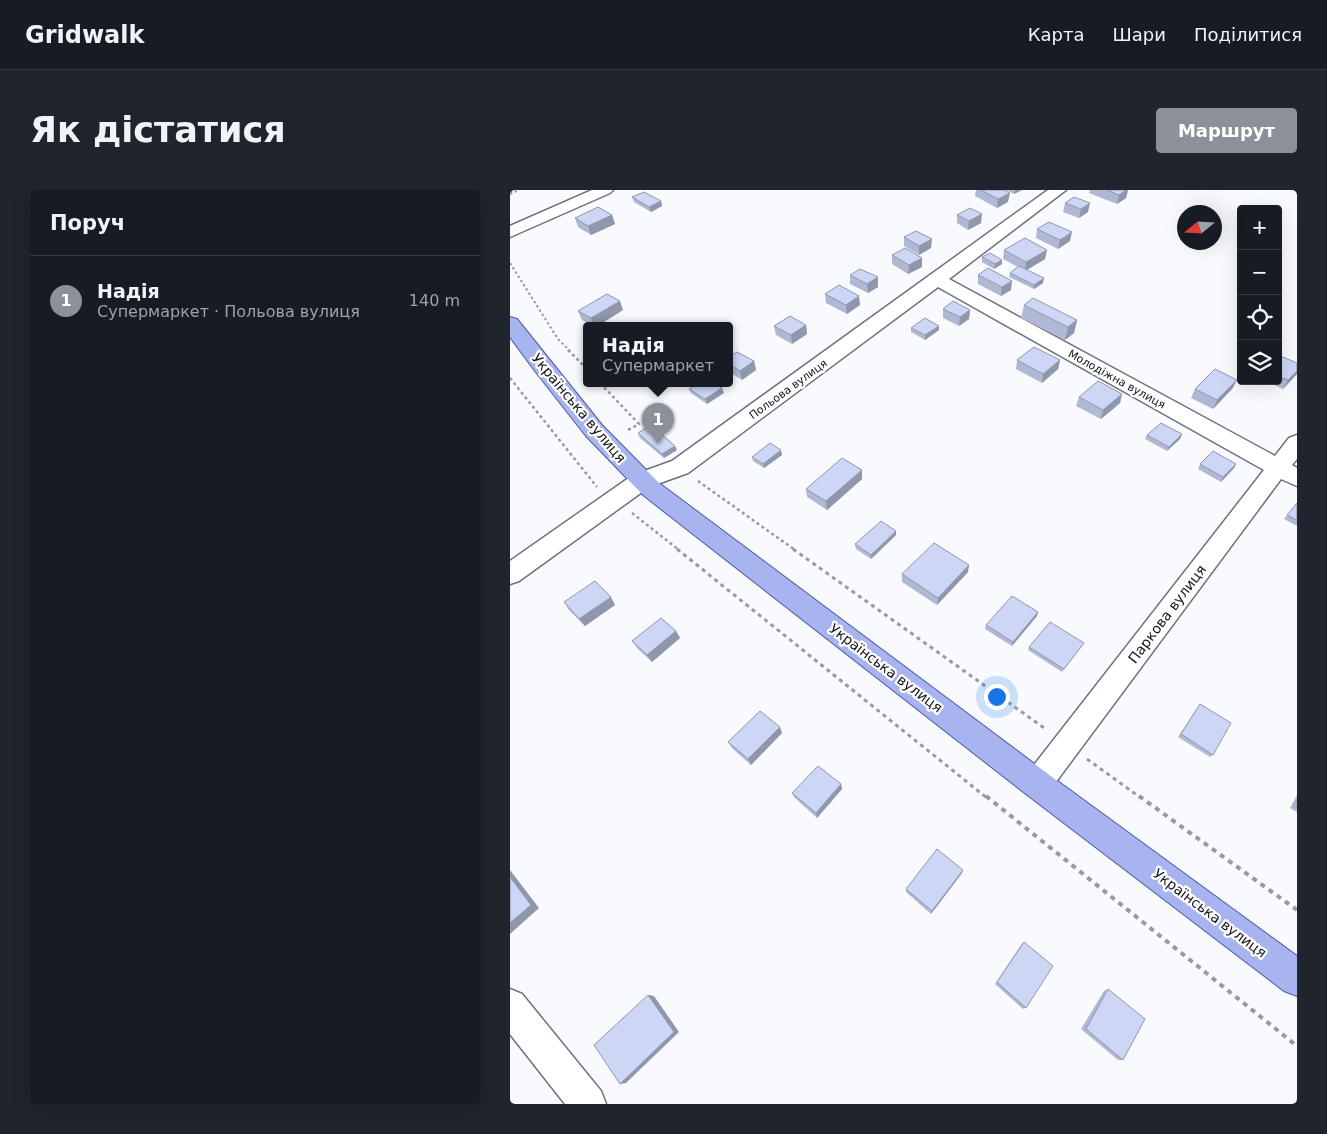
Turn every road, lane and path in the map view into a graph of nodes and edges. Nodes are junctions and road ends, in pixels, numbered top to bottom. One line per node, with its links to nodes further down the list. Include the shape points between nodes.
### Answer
1 (519, 190): 4 (path)
2 (605, 190): 5 (street)
3 (1058, 190): 7 (street, Польова вулиця)
4 (510, 194)
5 (510, 232)
6 (510, 263): 9 (path, via 558,339)
7 (938, 280): 14 (street, Польова вулиця); 15 (street, Молодіжна вулиця)
8 (510, 324): 12 (main road, Українська вулиця)
9 (583, 365)
10 (510, 378): 17 (path, via 593,484)
11 (604, 387): 12 (path, via 639,424)
12 (604, 442): 16 (main road, Українська вулиця)
13 (1297, 443): 15 (street, Паркова вулиця)
14 (680, 467): 16 (street, Польова вулиця); 19 (path)
15 (1288, 473): 19 (street, Паркова вулиця)
16 (641, 481): 17 (street, Польова вулиця); 20 (main road, Українська вулиця)
17 (614, 500): 18 (street, Польова вулиця); 24 (path)
18 (510, 574)
19 (1067, 745): 20 (street, Паркова вулиця); 21 (path)
20 (1037, 784): 22 (main road, Українська вулиця)
21 (1297, 910)
22 (1297, 978)
23 (510, 1006): 25 (street)
24 (1297, 1046)
25 (588, 1104)

